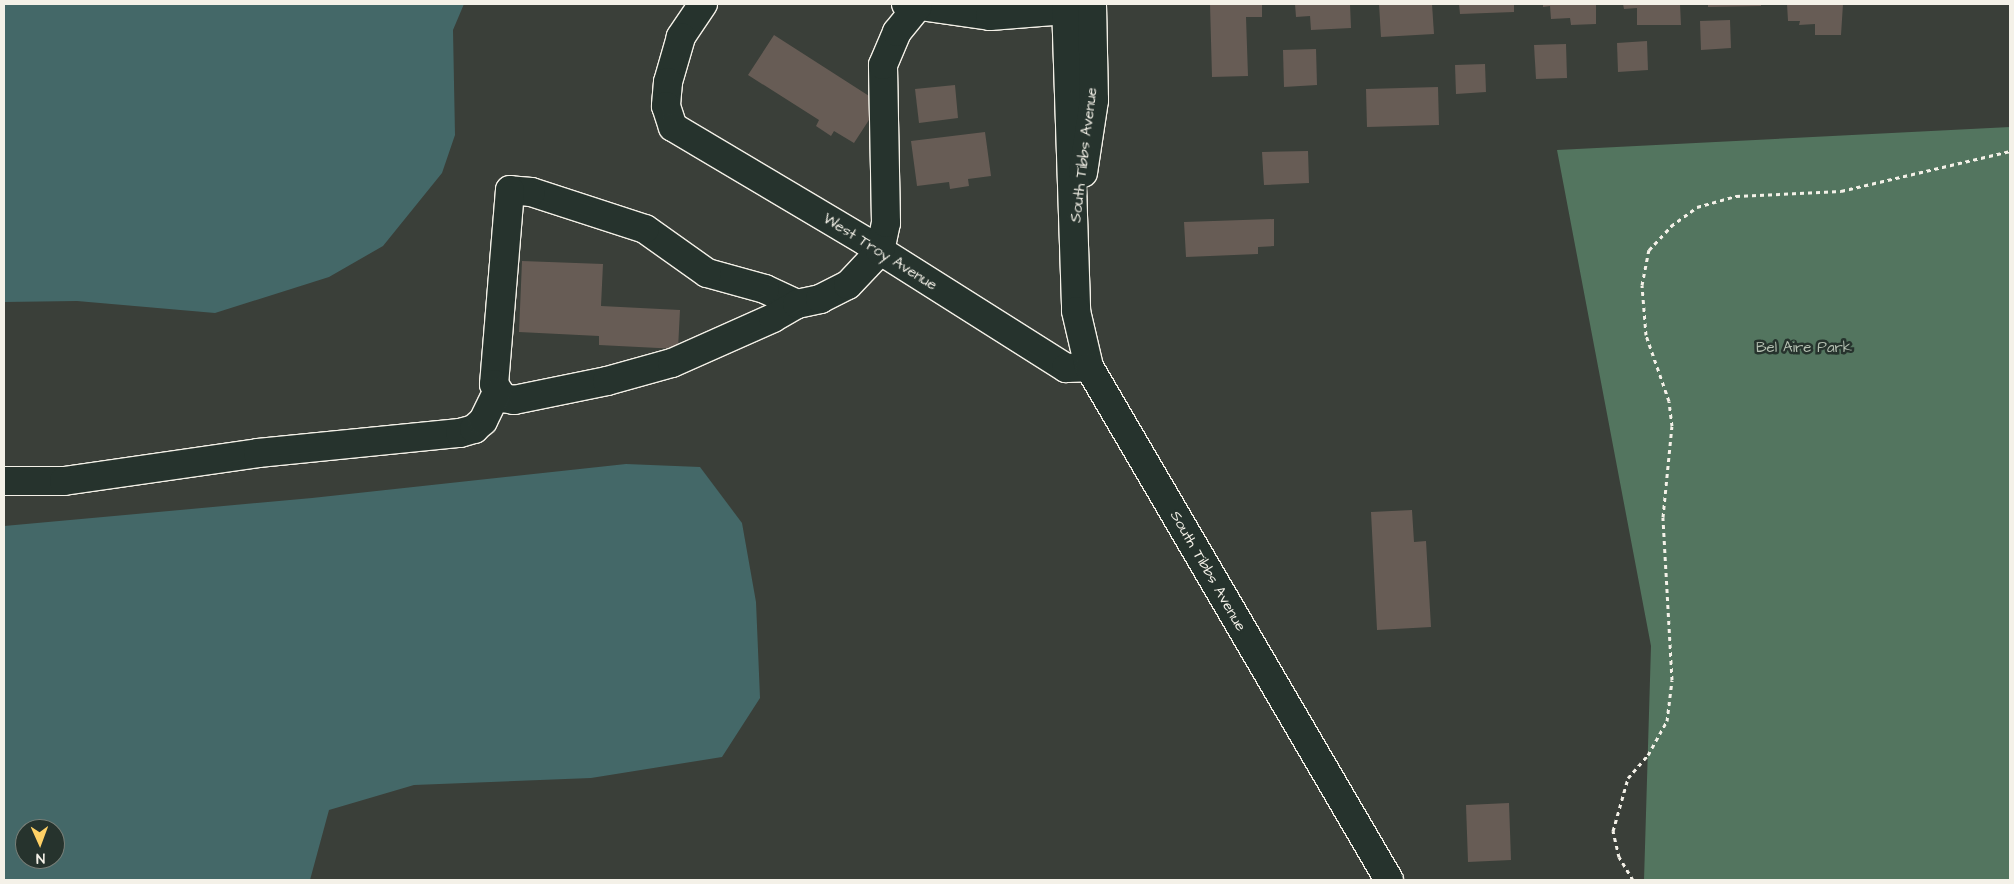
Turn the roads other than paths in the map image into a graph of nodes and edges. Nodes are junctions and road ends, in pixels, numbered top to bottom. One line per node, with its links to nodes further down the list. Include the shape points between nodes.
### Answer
1 (703, 4): 6 (street, West Troy Avenue, via 681,37 668,82 666,106 673,127)
2 (1092, 4): 5 (street, South Tibbs Avenue, via 1094,100)
3 (912, 5): 4 (street, via 990,16); 6 (street, via 883,65 886,223)
4 (1066, 7): 5 (street, South Tibbs Avenue)
5 (1073, 246): 8 (street, South Tibbs Avenue, via 1076,311)
6 (880, 251): 7 (street, via 848,285 820,299); 8 (street, West Troy Avenue, via 1066,368)
7 (797, 304): 9 (street, via 672,363 546,396 514,400); 9 (street, via 765,289 707,273 645,228 531,192 510,190 493,373)
8 (1088, 367): 11 (street, South Tibbs Avenue)
9 (497, 392): 10 (street, via 483,421 474,429 460,434 258,452 64,481)
10 (4, 481)
11 (1389, 880)

